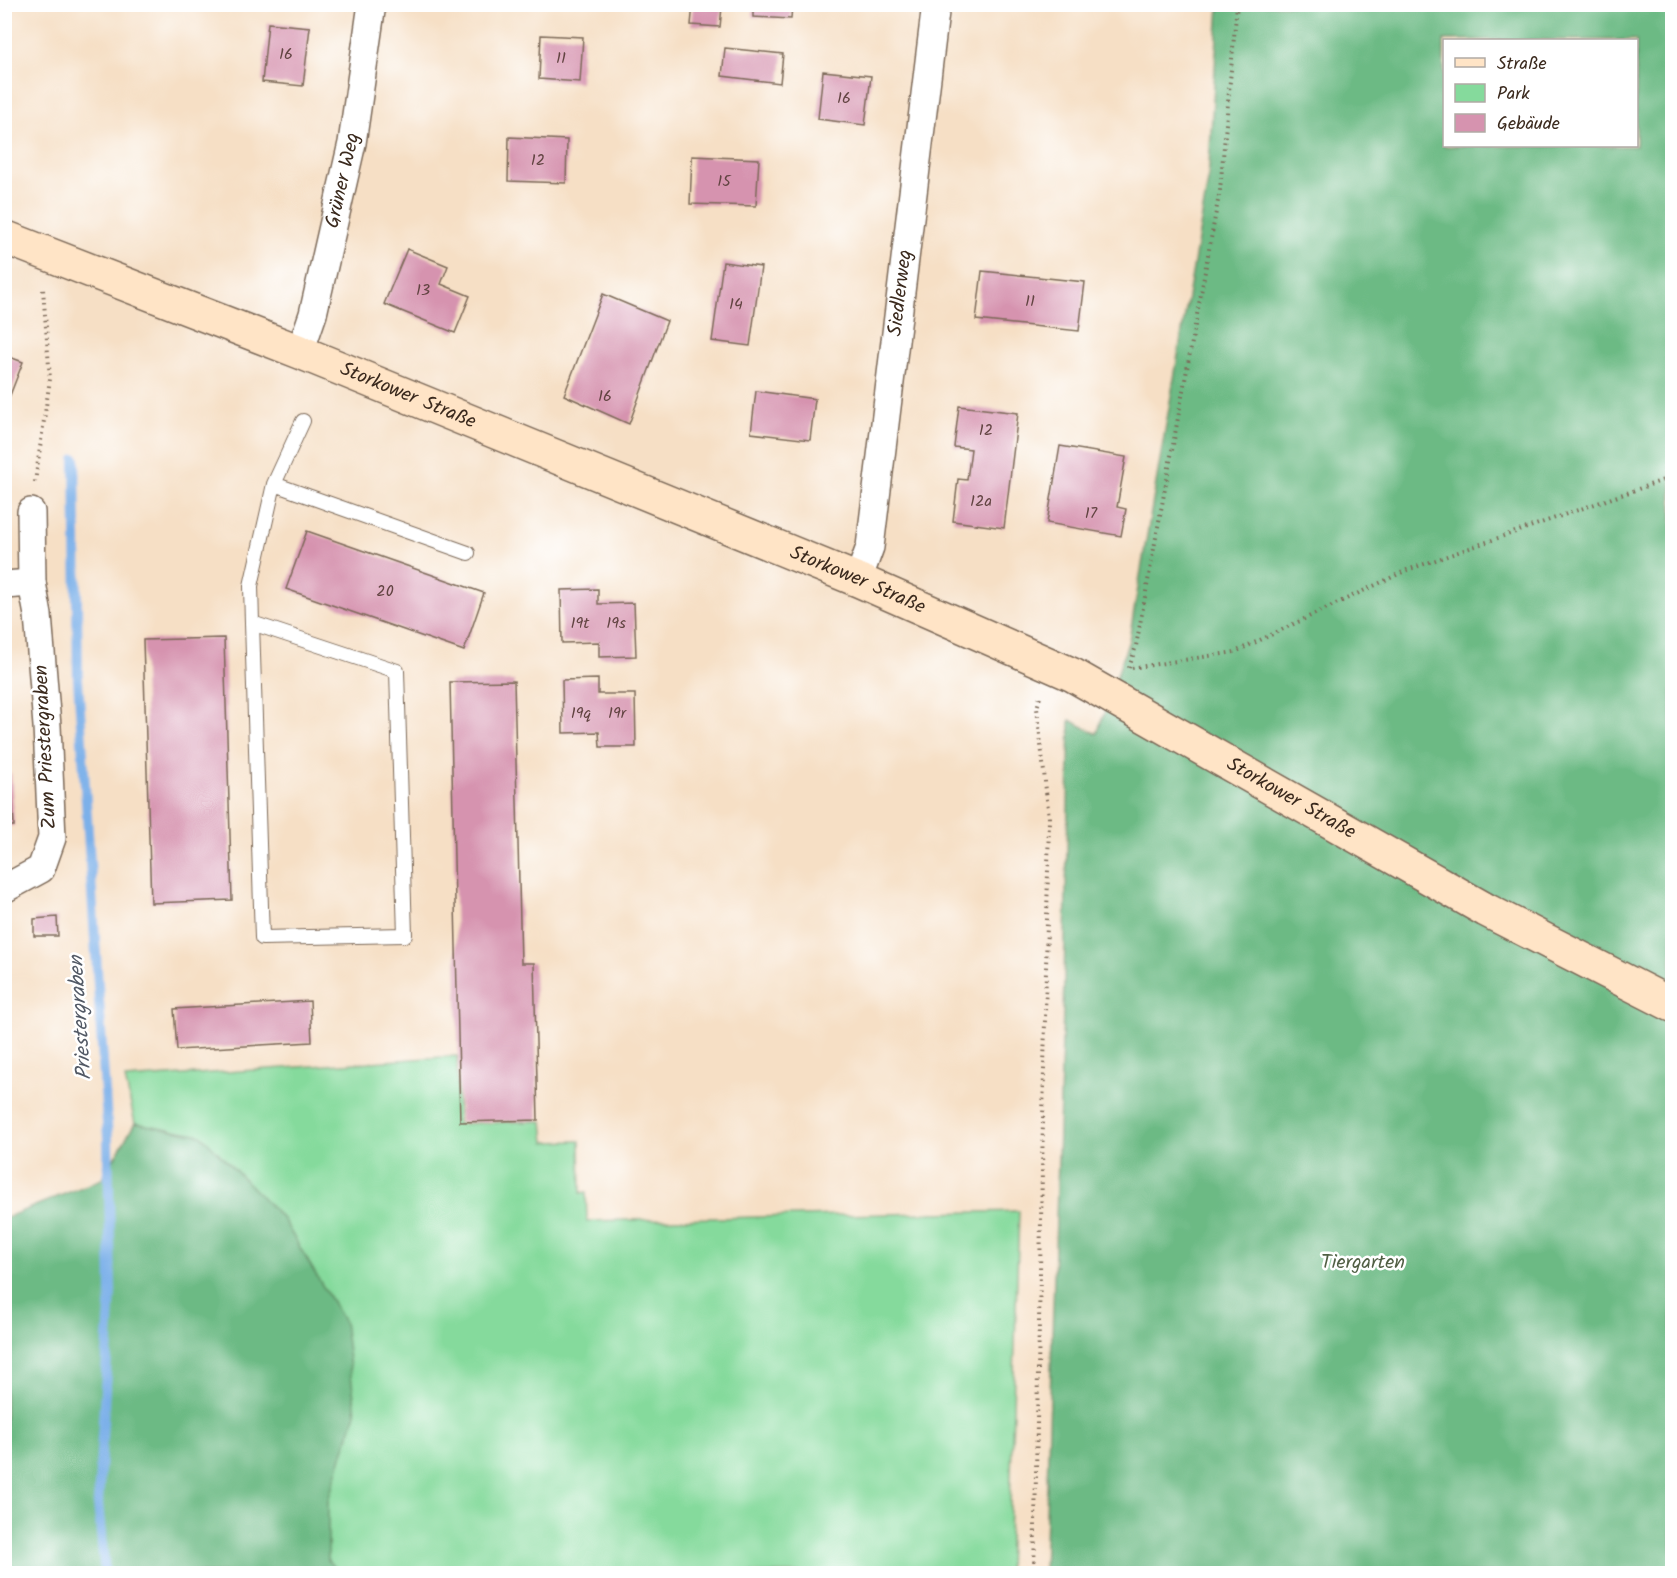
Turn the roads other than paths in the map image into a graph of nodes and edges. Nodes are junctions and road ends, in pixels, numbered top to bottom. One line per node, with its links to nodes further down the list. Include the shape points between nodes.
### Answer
1 (372, 4): 4 (street, Grüner Weg, via 352,143)
2 (936, 4): 9 (street, Siedlerweg, via 870,547)
3 (4, 237): 4 (main road, Storkower Straße)
4 (300, 352): 9 (main road, Storkower Straße)
5 (303, 421): 6 (lane)
6 (274, 484): 8 (lane); 12 (lane, via 251,586)
7 (31, 512): 10 (street, Zum Priestergraben)
8 (468, 553)
9 (858, 580): 14 (main road, Storkower Straße, via 1049,664 1486,910)
10 (32, 583): 11 (street); 13 (street, Zum Priestergraben, via 45,693 52,838 41,869)
11 (4, 585)
12 (252, 623): 12 (lane, via 262,938 405,935 397,671)
13 (4, 889)
14 (1672, 1005)

